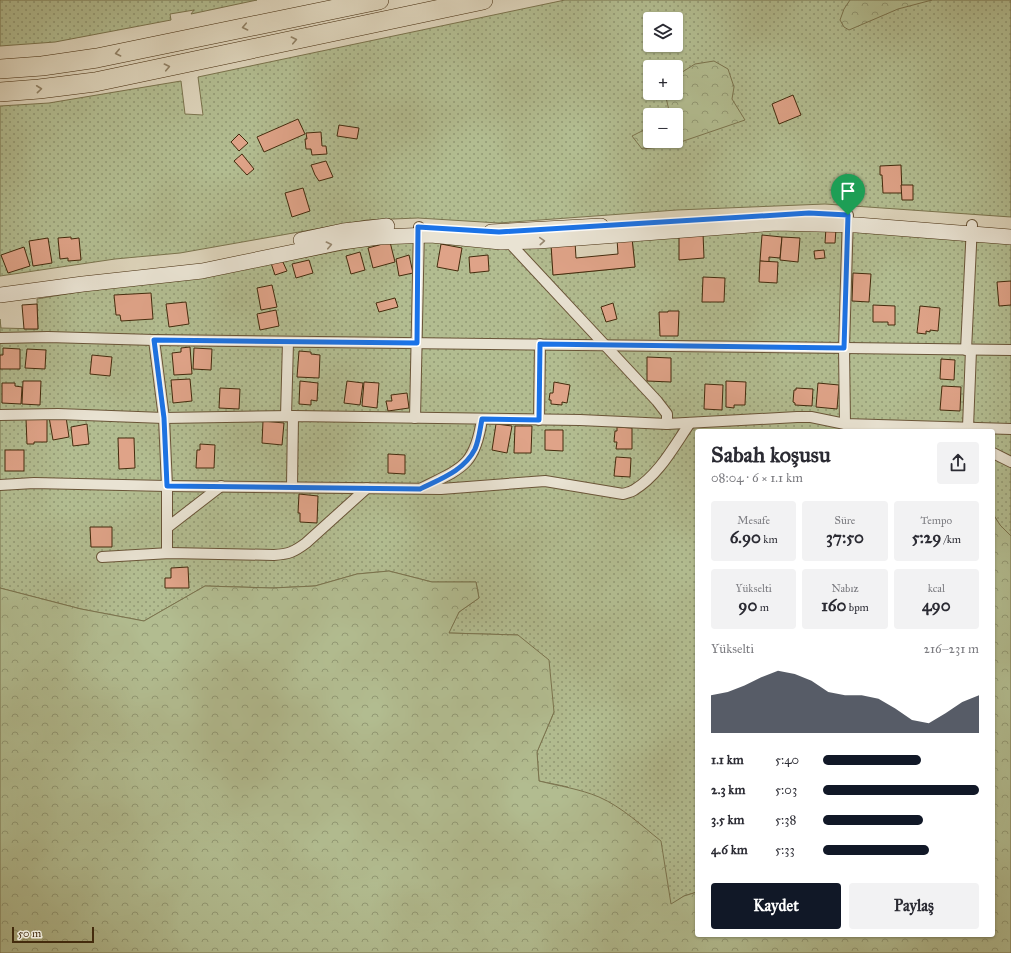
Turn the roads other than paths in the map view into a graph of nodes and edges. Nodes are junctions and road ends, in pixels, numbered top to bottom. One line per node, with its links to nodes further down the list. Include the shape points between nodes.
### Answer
1 (379, 0): 3 (highway, one-way to 3, via 97,58)
2 (483, 0): 4 (highway, one-way to 2, via 95,82)
3 (0, 69)
4 (0, 92)
5 (847, 220): 7 (main road); 9 (main road, via 809,213); 19 (street)
6 (1011, 227): 7 (main road)
7 (972, 229): 10 (main road); 20 (street)
8 (418, 231): 9 (main road); 11 (main road, via 392,226 343,231 184,264); 12 (main road, one-way to 8, via 202,271 342,242); 16 (street)
9 (504, 237): 18 (street)
10 (1011, 237)
11 (0, 286)
12 (0, 295)
13 (0, 338): 14 (street)
14 (154, 340): 15 (street); 24 (street)
15 (288, 342): 16 (street); 23 (street)
16 (417, 343): 17 (street); 25 (street)
17 (540, 344): 18 (street); 27 (street)
18 (604, 345): 19 (street); 29 (street, via 657,401 667,414)
19 (844, 348): 20 (street); 30 (street)
20 (968, 350): 21 (street); 31 (street)
21 (1011, 350)
22 (0, 415): 24 (street, via 58,414)
23 (289, 416): 24 (street); 25 (street); 39 (street)
24 (164, 418): 37 (street)
25 (415, 418): 26 (street)
26 (482, 419): 27 (street); 41 (street, via 475,449 467,462 454,472)
27 (539, 420): 29 (street)
28 (690, 423): 29 (street); 30 (street, via 811,417); 41 (street, via 647,481 633,491 623,494 545,481)
29 (667, 424)
30 (845, 424): 32 (street)
31 (968, 427): 32 (street); 33 (street)
32 (945, 429)
33 (1011, 429)
34 (995, 454): 35 (street)
35 (1011, 462)
36 (0, 485): 37 (street, via 34,483)
37 (167, 486): 38 (street); 42 (street)
38 (221, 486): 39 (street); 42 (street)
39 (292, 487): 40 (street)
40 (367, 488): 41 (street); 43 (street, via 306,543 288,554)
41 (420, 489)
42 (168, 527): 43 (street)
43 (167, 553): 44 (street)
44 (102, 557)

